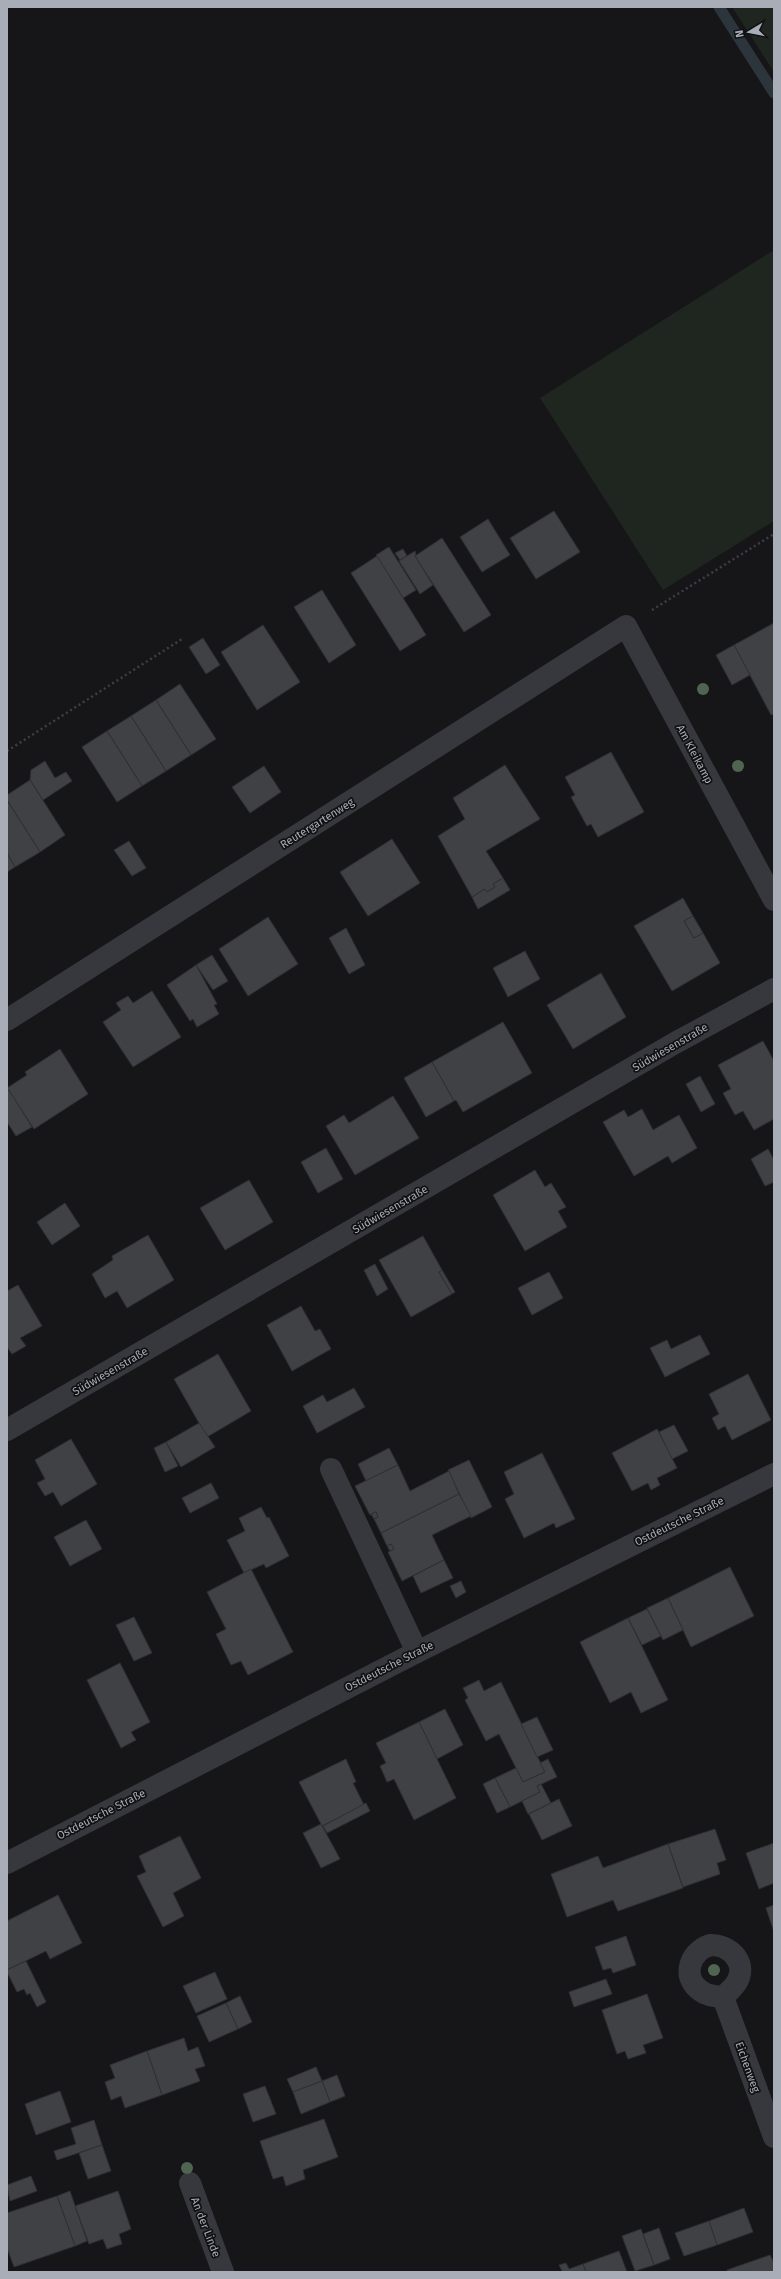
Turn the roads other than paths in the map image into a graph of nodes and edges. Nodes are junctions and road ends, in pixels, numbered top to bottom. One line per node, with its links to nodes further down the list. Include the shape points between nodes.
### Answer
1 (626, 626): 2 (street, Am Kleikamp); 5 (street, Reutergartenweg)
2 (769, 878): 3 (street, Am Kleikamp)
3 (774, 900)
4 (774, 989): 6 (street, Südwiesenstraße)
5 (7, 1020)
6 (7, 1430)
7 (331, 1469): 9 (street)
8 (774, 1474): 9 (street, Ostdeutsche Straße)
9 (417, 1652): 10 (street, Ostdeutsche Straße)
10 (7, 1862)
11 (723, 1997): 12 (street, Eichenweg)
12 (774, 2137)
13 (190, 2183): 14 (street, An der Linde)
14 (223, 2272)

